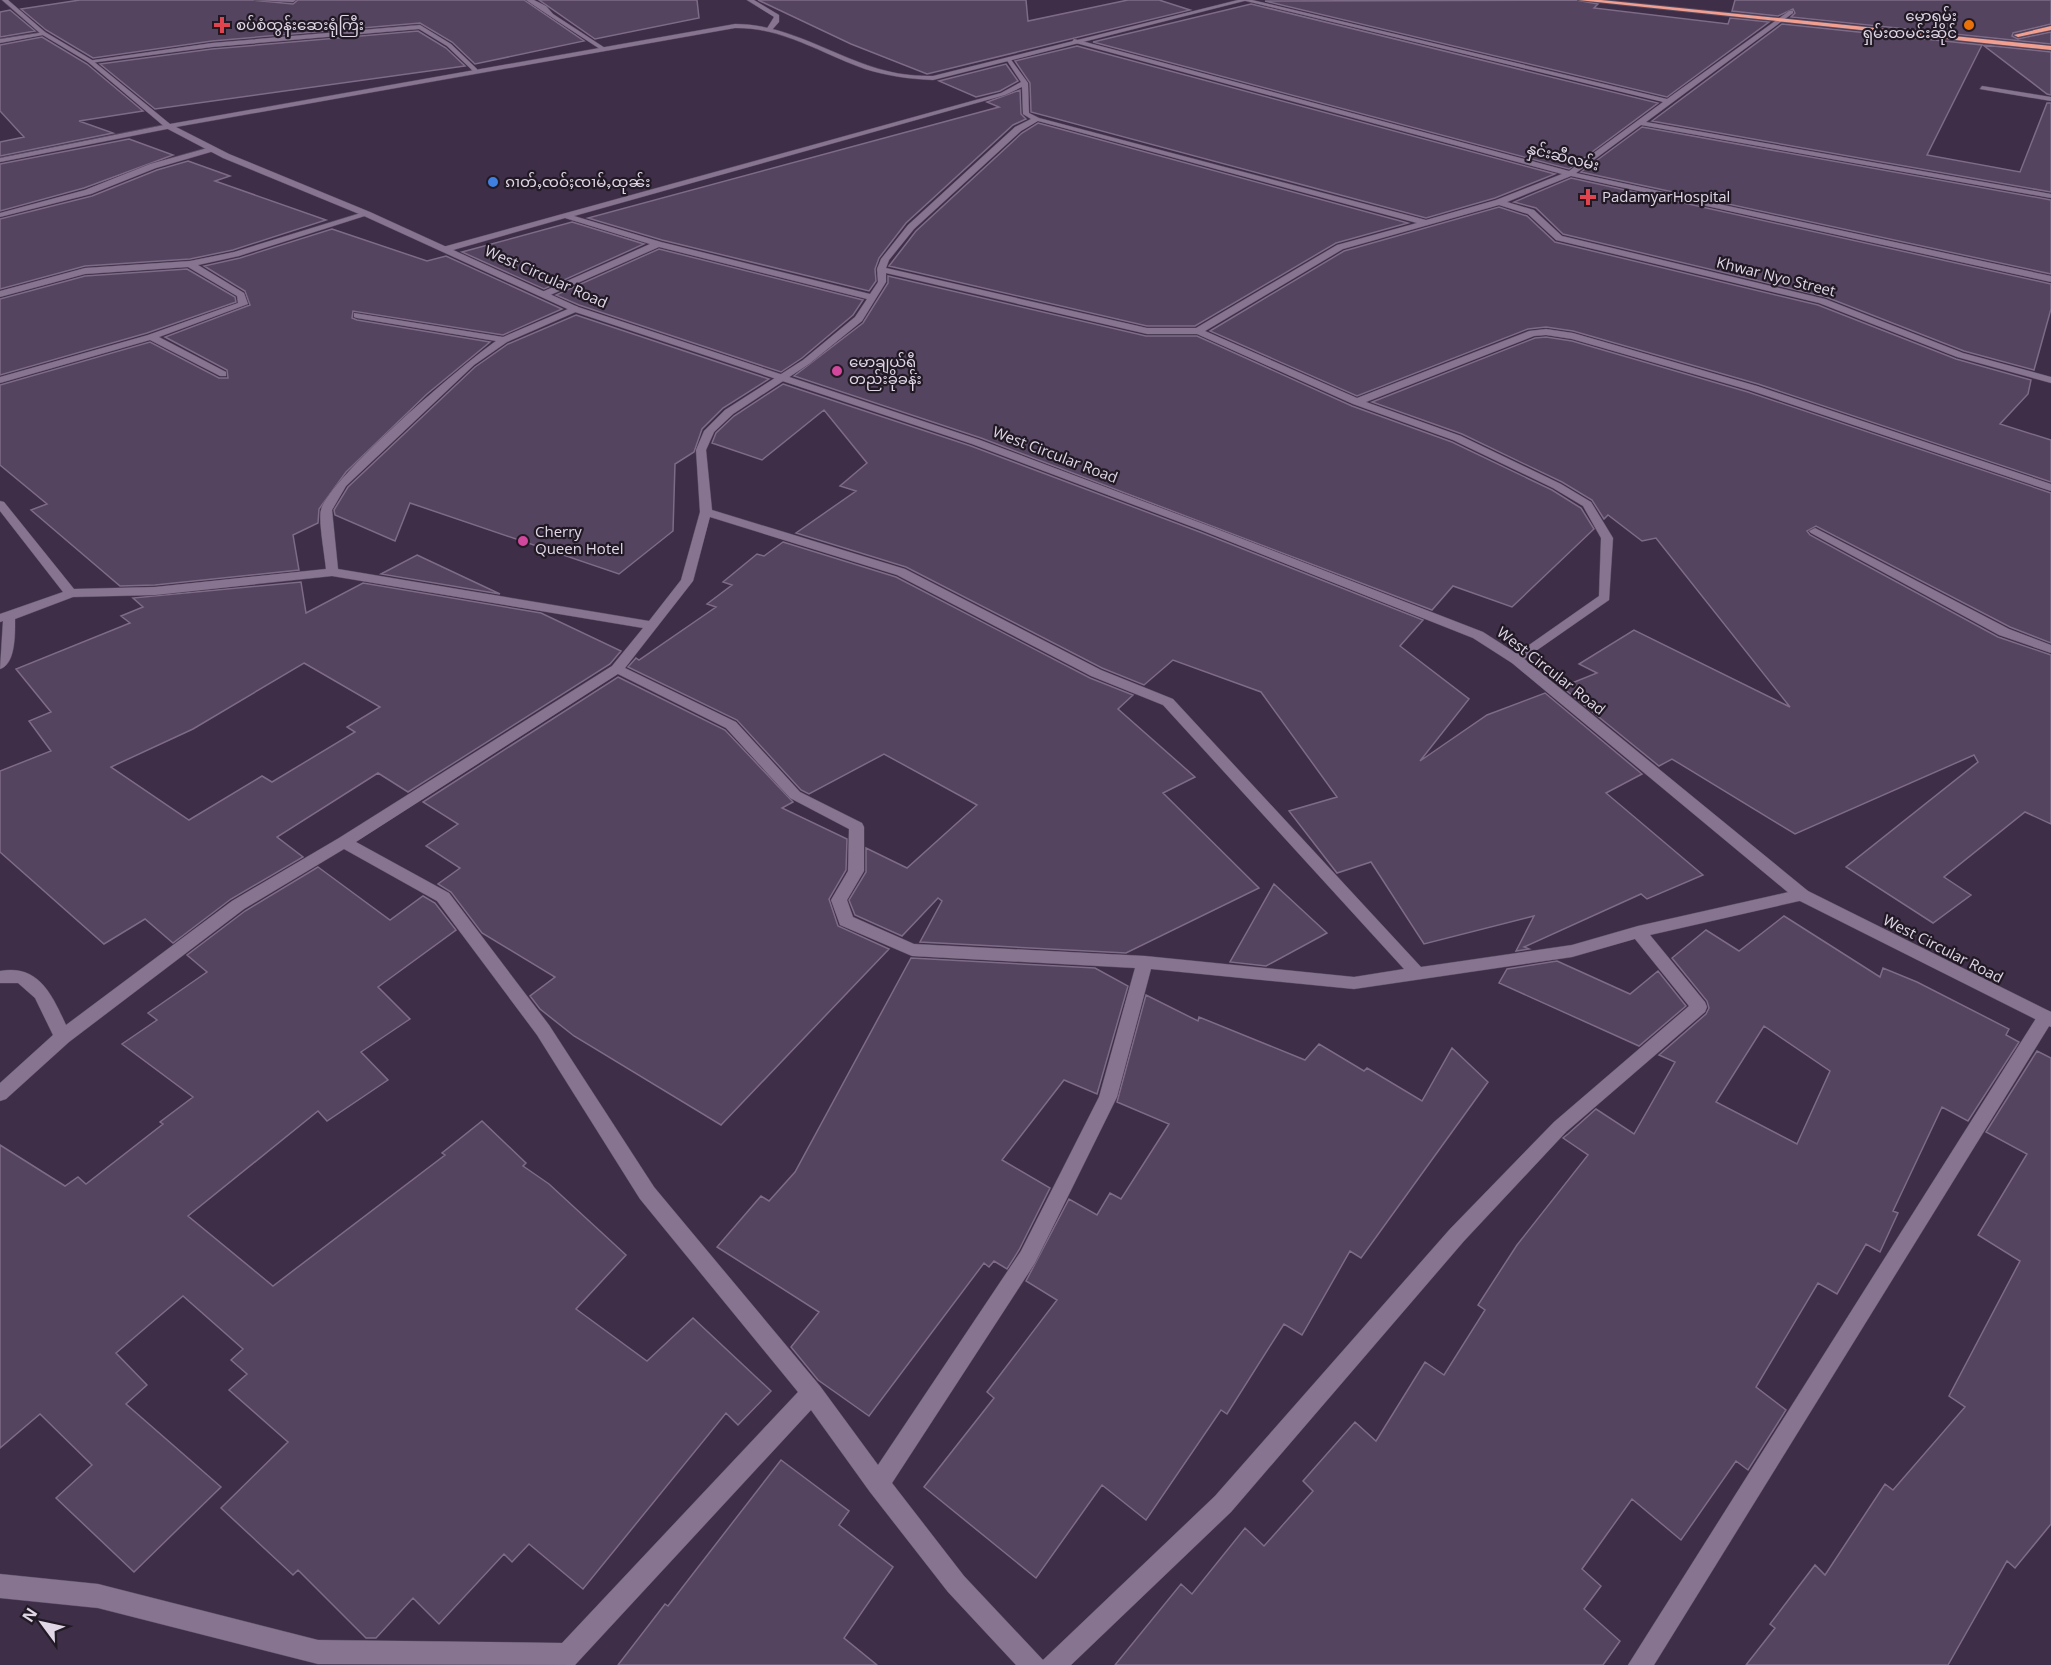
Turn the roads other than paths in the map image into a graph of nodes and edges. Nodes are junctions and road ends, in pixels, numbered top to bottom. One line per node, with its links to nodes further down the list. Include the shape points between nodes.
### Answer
1 (5, 0): 15 (street, West Circular Road)
2 (257, 0): 3 (street)
3 (293, 0)
4 (529, 0): 21 (street)
5 (750, 0): 14 (street, via 777,16)
6 (1245, 0): 20 (street); 29 (street)
7 (1581, 0): 9 (highway)
8 (1668, 0): 10 (highway)
9 (1620, 2): 11 (highway)
10 (1791, 12): 11 (street); 12 (highway)
11 (1781, 20): 22 (highway); 29 (street)
12 (1905, 24)
13 (2051, 28): 17 (highway)
14 (769, 30): 21 (street, via 712,28); 23 (street, via 894,77 933,78)
15 (43, 33): 19 (street); 24 (street, West Circular Road)
16 (2007, 34): 17 (highway)
17 (2018, 35): 18 (highway)
18 (2051, 39)
19 (0, 41)
20 (1074, 41): 23 (street); 36 (street, နှင်းဆီလမ်း)
21 (602, 48): 25 (street)
22 (2051, 48)
23 (1009, 59): 26 (street)
24 (90, 61): 25 (street, via 212,45 420,27 449,45); 32 (street, West Circular Road)
25 (475, 70): 32 (street)
26 (1025, 83): 30 (street, via 1026,114); 41 (street, via 1003,94 946,111)
27 (1982, 88): 28 (street)
28 (2051, 99)
29 (1670, 102): 31 (street)
30 (1037, 119): 42 (street); 46 (street, via 1018,129 912,226)
31 (1641, 123): 36 (street); 37 (street)
32 (169, 126): 33 (street, West Circular Road); 35 (street)
33 (211, 149): 39 (street, West Circular Road); 40 (street, via 153,166 88,192)
34 (0, 152): 35 (street)
35 (4, 159)
36 (1570, 174): 38 (street); 47 (street, နှင်းဆီလမ်း)
37 (2051, 196)
38 (1499, 202): 42 (street); 59 (street, Khwar Nyo Street, via 1531,212 1559,238 1822,301 1960,355)
39 (367, 214): 44 (street, West Circular Road); 45 (street)
40 (0, 215)
41 (566, 216): 43 (street); 44 (street)
42 (1431, 223): 53 (street, via 1340,247)
43 (658, 244): 49 (street); 50 (street)
44 (446, 249): 49 (street, West Circular Road)
45 (190, 264): 48 (street, via 85,271); 54 (street, via 241,295 243,303)
46 (881, 269): 50 (street, via 882,282); 53 (street, via 1147,331)
47 (2051, 279)
48 (0, 294)
49 (545, 294): 51 (street, West Circular Road)
50 (872, 297): 57 (street, via 859,319)
51 (575, 309): 55 (street); 57 (street, West Circular Road)
52 (357, 315): 55 (street)
53 (1198, 331): 60 (street)
54 (151, 337): 56 (street); 58 (street)
55 (504, 340): 65 (street, via 471,363 342,484 326,510)
56 (223, 374)
57 (783, 378): 63 (street, via 729,412 709,431 701,450); 70 (street, West Circular Road, via 976,442 1216,532 1478,635)
58 (0, 380)
59 (2051, 380)
60 (1357, 402): 61 (street, via 1532,333 1546,332 1573,336 1753,388); 70 (street, via 1457,438 1587,504 1606,538 1605,597)
61 (2051, 488)
62 (0, 504): 66 (street)
63 (706, 512): 68 (street, via 687,581); 77 (street, via 901,572 1096,673 1168,702)
64 (1815, 531): 69 (street, via 2004,632)
65 (332, 572): 66 (street, via 154,591); 68 (street)
66 (71, 593): 67 (street)
67 (4, 617): 71 (street, via 8,645)
68 (651, 625): 72 (street)
69 (2051, 649)
70 (1517, 660): 74 (street, West Circular Road)
71 (0, 665)
72 (617, 669): 73 (street); 76 (street, via 731,725 795,795 857,827 856,871 839,900 846,921 912,950)
73 (344, 842): 80 (street, via 238,905); 82 (street, via 443,897 543,1030 646,1193)
74 (1802, 895): 75 (street); 79 (street, West Circular Road)
75 (1638, 932): 77 (street, via 1572,951); 87 (street, via 1699,1007 1560,1127 1457,1235 1223,1504)
76 (1145, 962): 77 (street, via 1354,983); 83 (street, via 1108,1097 1028,1257)
77 (1419, 975)
78 (0, 977): 80 (street, via 22,977 37,986)
79 (2048, 1018): 88 (street)
80 (63, 1037): 81 (street)
81 (0, 1094)
82 (812, 1392): 83 (street); 85 (street)
83 (878, 1484): 86 (street, via 956,1584)
84 (0, 1587): 85 (street, via 98,1596 318,1652)
85 (562, 1660)
86 (1033, 1665)
87 (1053, 1665)
88 (1640, 1665)

